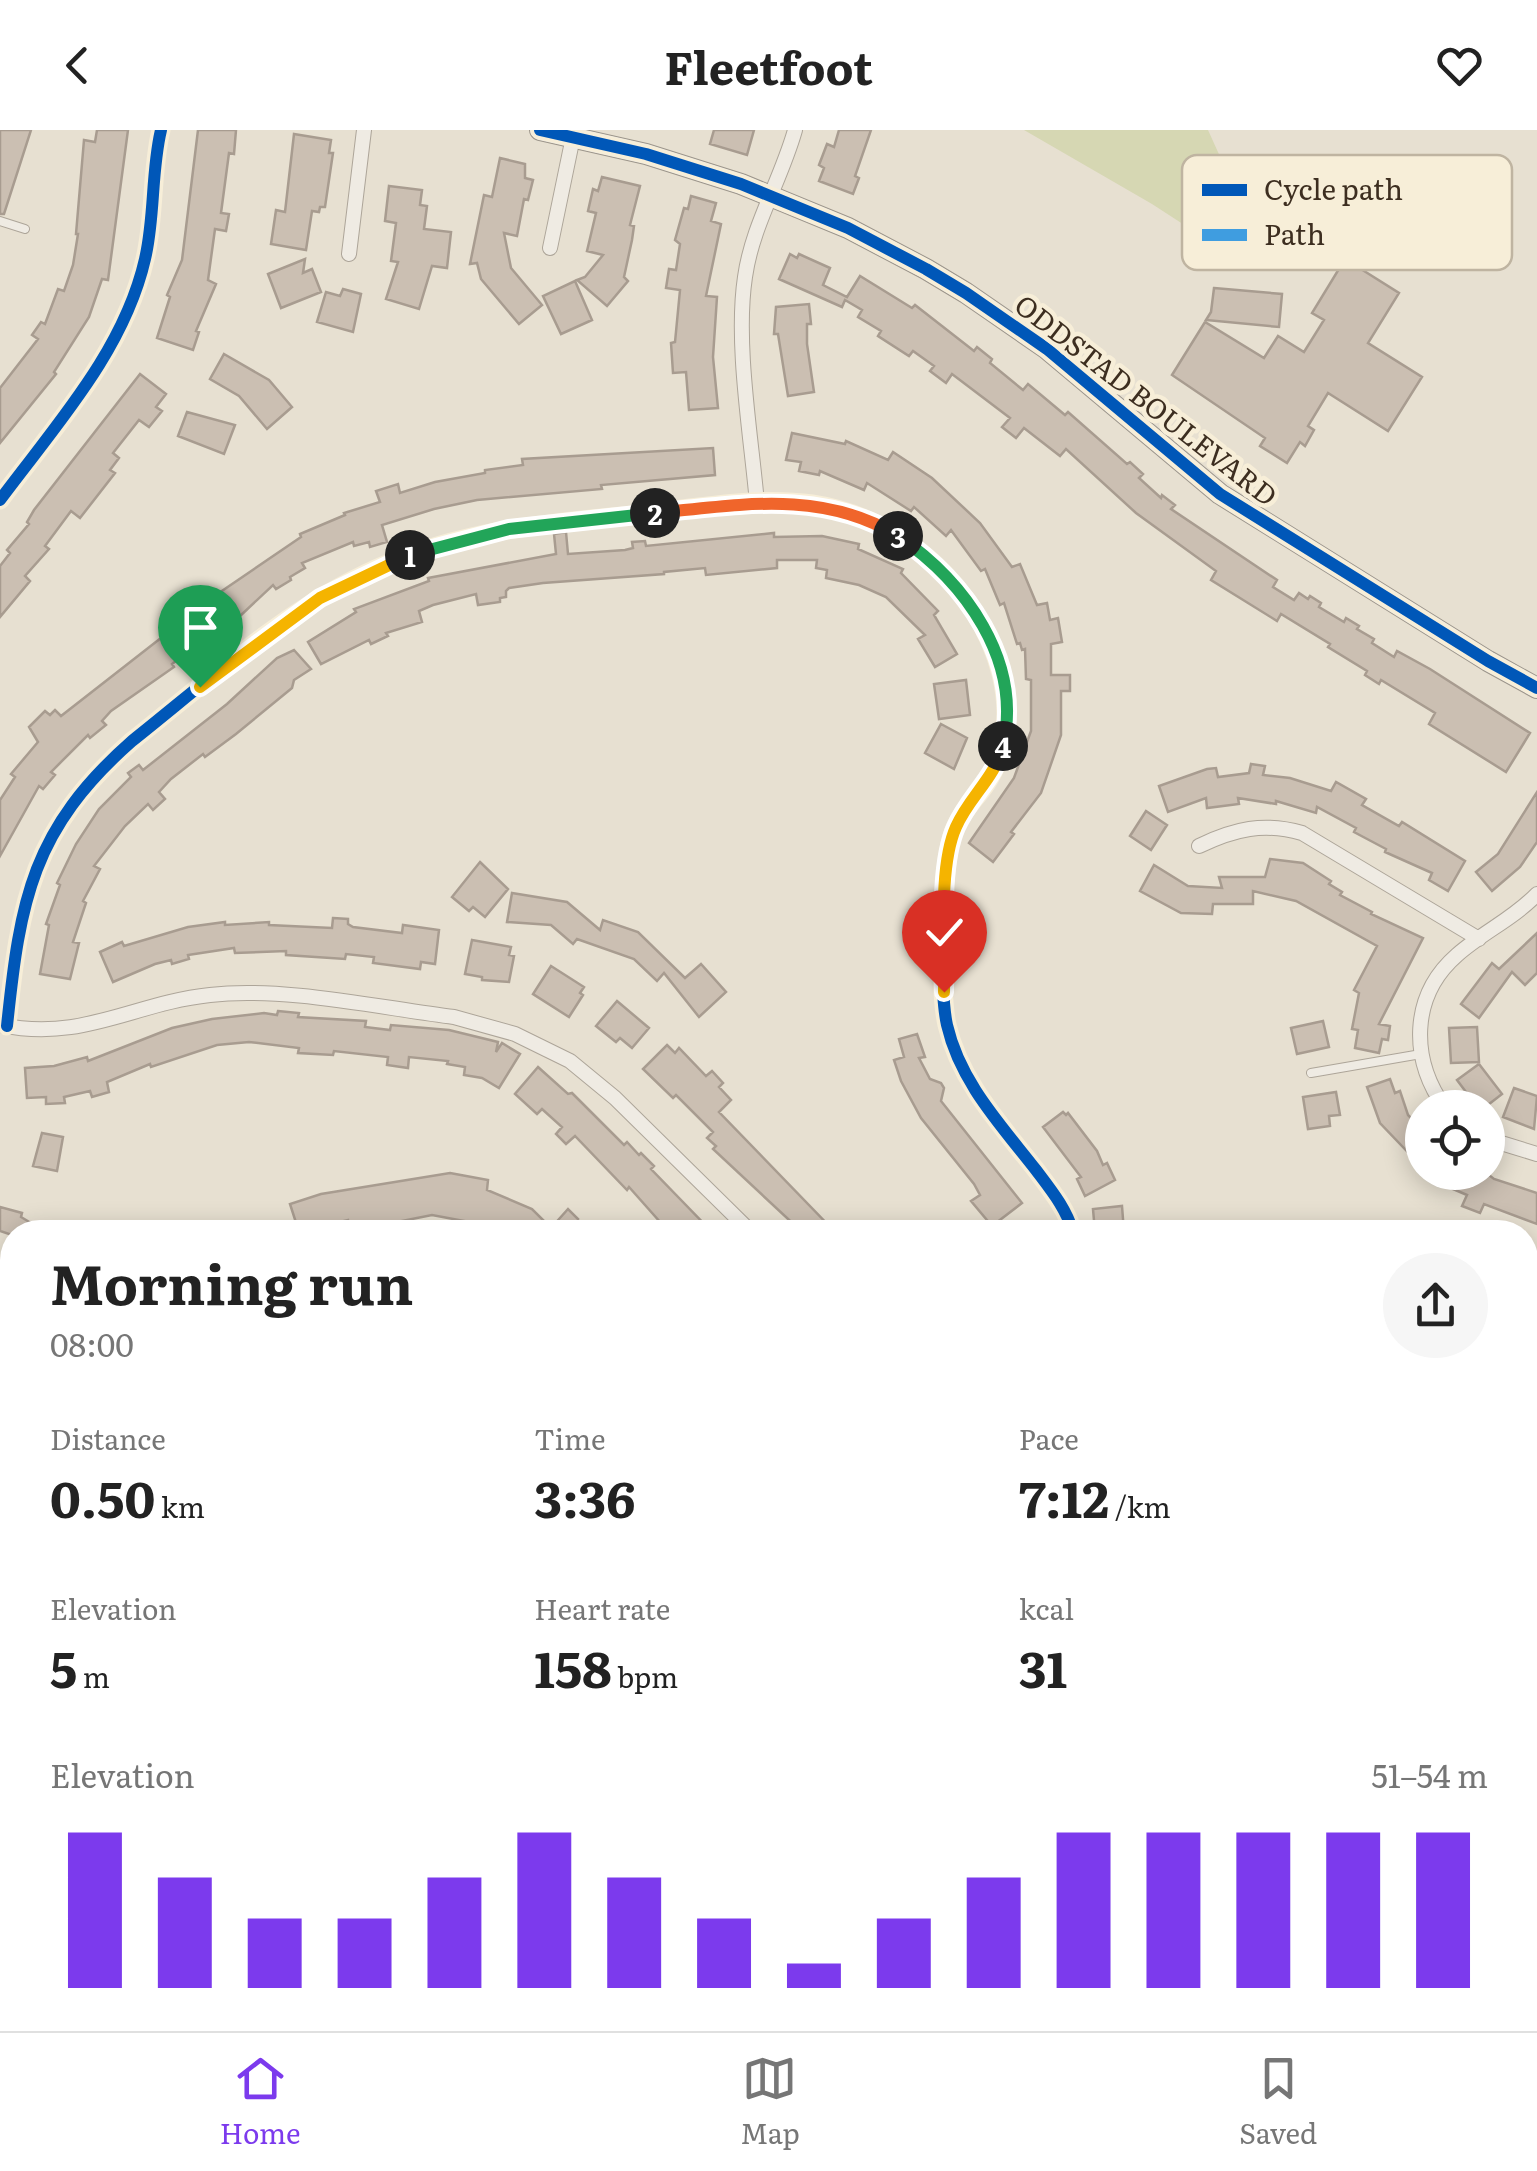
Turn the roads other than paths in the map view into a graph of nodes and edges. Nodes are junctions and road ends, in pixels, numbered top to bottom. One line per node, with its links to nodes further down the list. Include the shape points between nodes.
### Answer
1 (160, 130): 11 (street, via 146,257 125,318 96,370)
2 (364, 130): 10 (street)
3 (540, 130): 5 (street, ODDSTAD BOULEVARD)
4 (795, 130): 6 (street)
5 (573, 137): 6 (street, ODDSTAD BOULEVARD); 9 (street)
6 (771, 196): 12 (street, via 750,250 742,306); 13 (street, ODDSTAD BOULEVARD, via 886,247 966,293 1083,378 1220,494)
7 (0, 221): 8 (lane)
8 (24, 229)
9 (550, 248)
10 (349, 254)
11 (0, 500)
12 (757, 503): 17 (street, via 476,536 379,568 294,615 132,741 68,807 26,892); 24 (street, via 839,510 894,533 944,573 994,649 1006,735 999,761 955,828 948,851 947,1023 968,1080)
13 (1537, 688)
14 (1199, 846): 16 (street, via 1240,829 1302,833)
15 (1537, 894): 16 (street)
16 (1479, 939): 18 (street, via 1434,982 1420,1024)
17 (3, 1026): 23 (street, via 85,1027 184,998 244,993 484,1024 544,1046 594,1079)
18 (1420, 1054): 19 (lane); 20 (street)
19 (1311, 1074)
20 (1432, 1090)
21 (1505, 1144): 22 (street)
22 (1537, 1154)
23 (739, 1220)
24 (1068, 1220)

